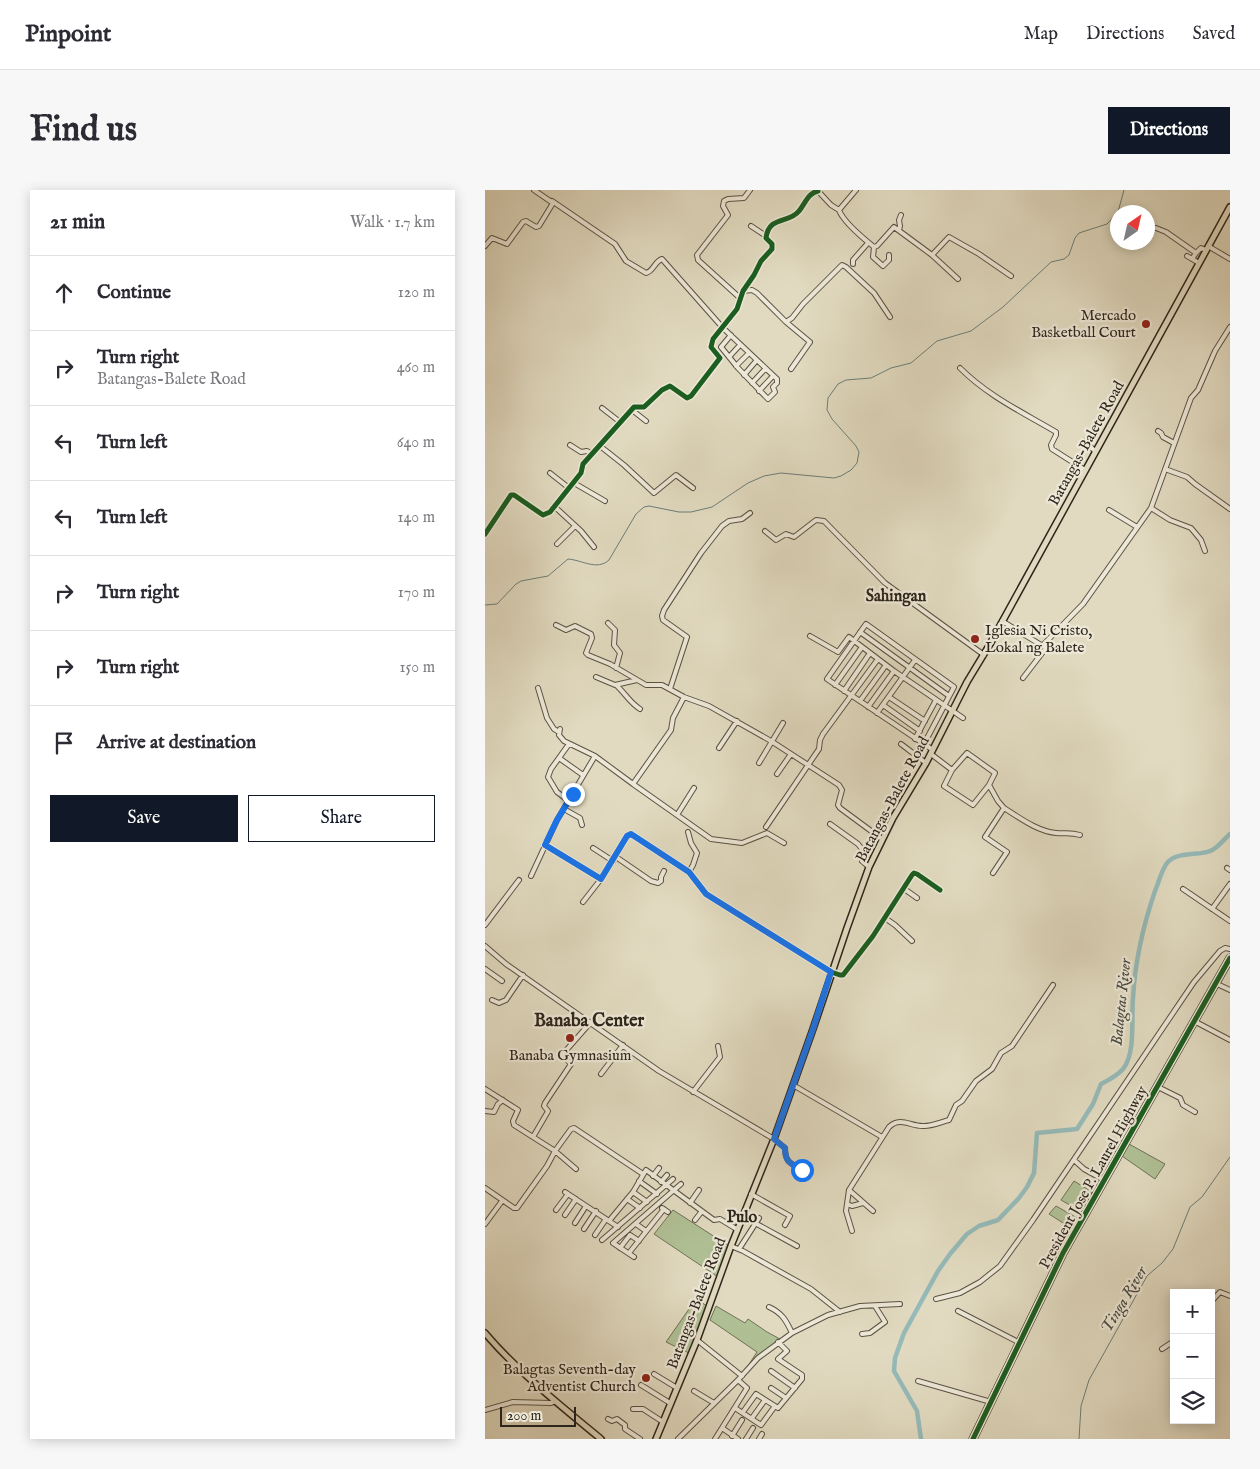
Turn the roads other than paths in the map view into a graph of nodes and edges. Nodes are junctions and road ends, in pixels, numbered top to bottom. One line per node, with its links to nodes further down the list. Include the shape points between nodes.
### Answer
1 (534, 190): 5 (street)
2 (750, 190): 28 (street, via 744,198 724,201 728,215 697,255 698,260)
3 (856, 190): 7 (street)
4 (817, 191): 7 (street); 12 (street, via 811,194 796,215 774,222)
5 (552, 201): 14 (street, via 537,226 523,222 507,244 492,238); 32 (street, via 615,244 626,261 646,273 662,259)
6 (1230, 207): 16 (main road, Batangas-Balete Road)
7 (839, 210): 13 (street)
8 (901, 215): 11 (street)
9 (751, 226): 12 (street)
10 (1156, 228): 17 (street)
11 (899, 230): 15 (street, via 892,228); 19 (street)
12 (766, 236): 27 (street, via 772,248 761,260)
13 (869, 243): 15 (street); 24 (street)
14 (485, 246)
15 (874, 247): 18 (street, via 873,257 883,266)
16 (1207, 248): 17 (street); 21 (street); 23 (main road, Batangas-Balete Road)
17 (1196, 253): 22 (street)
18 (889, 255)
19 (932, 255): 25 (street, via 950,237); 26 (street)
20 (1187, 256): 22 (street)
21 (1230, 258)
22 (1192, 259): 23 (street)
23 (1199, 263): 55 (main road, Batangas-Balete Road)
24 (853, 264)
25 (1011, 276)
26 (959, 279)
27 (743, 292): 28 (street); 30 (street, via 752,290 757,293)
28 (740, 298): 32 (street, via 737,310)
29 (890, 317): 30 (street, via 874,294 842,265)
30 (786, 322): 41 (street, via 810,342)
31 (1230, 327): 52 (street, via 1191,398)
32 (723, 328): 33 (street); 47 (street, via 711,344 720,358 690,397 670,386 644,407)
33 (731, 335): 34 (street); 36 (street, via 721,347)
34 (740, 344): 35 (street); 36 (street)
35 (749, 353): 37 (street); 38 (street)
36 (729, 357): 38 (street)
37 (757, 360): 39 (street); 42 (street)
38 (736, 366): 42 (street)
39 (765, 368): 43 (street); 44 (street)
40 (960, 368): 58 (street, via 985,390 1056,432 1052,449)
41 (791, 369)
42 (744, 375): 44 (street)
43 (773, 376): 45 (street); 45 (street, via 777,379 774,395 768,399)
44 (752, 383): 45 (street)
45 (759, 391)
46 (602, 408): 49 (street)
47 (632, 410): 48 (street); 49 (street)
48 (646, 421)
49 (621, 422): 54 (street)
50 (1158, 431): 52 (street)
51 (1084, 441): 55 (street)
52 (1174, 443): 57 (street)
53 (570, 445): 56 (street)
54 (600, 446): 56 (street); 62 (street, via 654,493 676,475)
55 (1095, 451): 58 (main road, Batangas-Balete Road)
56 (592, 454): 60 (street)
57 (1165, 469): 65 (street); 66 (street, via 1187,477)
58 (1085, 470): 76 (main road, Batangas-Balete Road)
59 (550, 473): 61 (street)
60 (573, 483): 61 (street); 63 (street)
61 (569, 488): 64 (street)
62 (693, 488)
63 (605, 501)
64 (555, 507): 69 (street); 72 (street, via 543,515 511,495)
65 (1151, 508): 70 (street); 75 (street, via 1191,528)
66 (1230, 509)
67 (1109, 510): 70 (street)
68 (750, 514): 99 (street, via 722,526 664,610 663,620 687,637)
69 (575, 526): 73 (street); 74 (street)
70 (1137, 527): 82 (street, via 1083,604)
71 (765, 531): 85 (street, via 776,540 786,534 794,537 816,520 824,521 885,583)
72 (485, 533)
73 (557, 544)
74 (594, 547)
75 (1205, 551)
76 (1002, 621): 82 (street); 85 (main road, Batangas-Balete Road)
77 (608, 623): 89 (street, via 615,630 614,645 620,652)
78 (556, 625): 89 (street, via 566,630 575,626 591,634 587,654)
79 (860, 632): 81 (street); 87 (street, via 866,624); 90 (street)
80 (810, 636): 81 (street, via 838,652 849,638)
81 (854, 641): 83 (street); 97 (street, via 827,679)
82 (1043, 645): 94 (street, via 1046,648)
83 (862, 647): 84 (street); 97 (street)
84 (870, 653): 86 (street); 100 (street)
85 (984, 654): 111 (main road, Batangas-Balete Road)
86 (878, 659): 88 (street); 101 (street)
87 (915, 660): 90 (street); 102 (street, via 953,687)
88 (886, 665): 91 (street); 106 (street)
89 (617, 668): 95 (street)
90 (909, 668): 92 (street); 102 (street)
91 (894, 671): 92 (street); 109 (street)
92 (903, 676): 104 (street); 105 (street)
93 (596, 677): 96 (street)
94 (1023, 678)
95 (637, 680): 96 (street); 99 (street, via 648,686)
96 (616, 685): 110 (street)
97 (835, 685): 100 (street)
98 (538, 688): 120 (street, via 547,718 560,731 561,739)
99 (670, 689): 103 (street)
100 (844, 691): 101 (street)
101 (852, 696): 106 (street); 130 (street, via 823,734 819,749)
102 (949, 696): 108 (street)
103 (684, 697): 114 (street); 134 (street, via 670,731)
104 (889, 698): 107 (street); 115 (street)
105 (936, 700): 108 (street); 115 (street)
106 (860, 701): 109 (street)
107 (883, 705): 112 (street); 117 (street)
108 (944, 705): 111 (street); 122 (street)
109 (868, 707): 112 (street)
110 (640, 709)
111 (953, 711): 113 (street); 124 (main road, Batangas-Balete Road)
112 (877, 713): 118 (street)
113 (963, 718)
114 (737, 721): 119 (street); 123 (street)
115 (925, 721): 117 (street)
116 (783, 723): 119 (street)
117 (920, 730): 118 (street)
118 (915, 739): 122 (street)
119 (771, 741): 125 (street); 128 (street)
120 (569, 744): 126 (street); 127 (street)
121 (901, 744): 129 (street)
122 (923, 744): 124 (street)
123 (719, 748)
124 (932, 752): 129 (main road, Batangas-Balete Road); 131 (street)
125 (791, 754): 130 (street); 132 (street)
126 (595, 756): 133 (street); 134 (street)
127 (559, 758): 133 (street); 137 (street, via 549,777 557,792)
128 (759, 763)
129 (926, 763): 146 (main road, Batangas-Balete Road)
130 (807, 765): 143 (street); 146 (street, via 839,785 842,790 840,808)
131 (953, 770): 135 (street, via 967,753 995,773); 135 (street, via 944,786 973,805)
132 (777, 774)
133 (583, 775): 137 (street)
134 (633, 784): 140 (street)
135 (989, 785): 138 (street)
136 (694, 788): 140 (street)
137 (569, 801): 139 (street)
138 (1005, 808): 145 (street, via 1047,830); 154 (street, via 985,837 1007,852)
139 (564, 809): 142 (street, via 580,818); 148 (street)
140 (677, 815): 147 (street, via 711,839 741,843 767,833)
141 (829, 824): 151 (street, via 858,844 865,853 862,861)
142 (581, 825)
143 (766, 827)
144 (688, 832): 153 (street, via 697,853)
145 (1080, 835)
146 (882, 839): 151 (main road, Batangas-Balete Road)
147 (785, 844)
148 (545, 845): 155 (street); 156 (street)
149 (593, 848): 150 (street)
150 (614, 859): 152 (street, via 651,882 661,881); 153 (street, via 631,834); 156 (street)
151 (869, 867): 174 (main road, Batangas-Balete Road)
152 (664, 871)
153 (689, 872): 174 (street, via 706,894)
154 (993, 873)
155 (531, 876)
156 (601, 879): 163 (street)
157 (519, 880): 167 (street)
158 (1230, 884): 164 (street)
159 (903, 888): 161 (street, via 914,874); 162 (street); 165 (street)
160 (1183, 889): 164 (street)
161 (940, 890)
162 (917, 898)
163 (583, 902)
164 (1212, 909): 166 (street)
165 (885, 918): 168 (street); 174 (street, via 843,975)
166 (1230, 921)
167 (485, 925)
168 (912, 941)
169 (487, 948): 171 (street); 175 (street)
170 (1230, 949): 198 (street, via 1220,950 1194,982)
171 (485, 955)
172 (1230, 958): 177 (highway, President Jose P. Laurel Highway)
173 (485, 969): 176 (street)
174 (831, 972): 187 (main road, Batangas-Balete Road)
175 (523, 976): 180 (street, via 506,1000 499,1003); 182 (street)
176 (502, 981)
177 (1215, 983): 179 (street); 181 (highway, President Jose P. Laurel Highway)
178 (1053, 984): 195 (street, via 1012,1046 1001,1053 993,1069 976,1081 956,1105 949,1120 926,1126 898,1122 892,1124)
179 (1230, 990)
180 (492, 1000)
181 (1194, 1021): 183 (street); 188 (highway, President Jose P. Laurel Highway)
182 (591, 1022): 184 (street); 194 (street, via 561,1055 571,1064 545,1103 548,1111)
183 (1230, 1040)
184 (623, 1045): 186 (street); 190 (street)
185 (719, 1046): 190 (street, via 720,1057)
186 (601, 1074)
187 (793, 1085): 195 (street); 196 (main road, Batangas-Balete Road)
188 (1158, 1087): 193 (street, via 1180,1098 1183,1105); 206 (highway, President Jose P. Laurel Highway)
189 (485, 1089): 191 (street)
190 (693, 1092): 196 (street)
191 (503, 1100): 192 (street, via 494,1112); 194 (street, via 518,1110 514,1125)
192 (485, 1111)
193 (1195, 1112)
194 (533, 1137): 197 (street)
195 (882, 1137): 213 (street)
196 (774, 1139): 201 (street, via 785,1148 787,1161); 217 (main road, Batangas-Balete Road)
197 (555, 1151): 199 (street); 202 (street, via 574,1128); 220 (street, via 517,1208)
198 (1074, 1160): 206 (street); 257 (street, via 1000,1266 960,1293)
199 (576, 1168)
200 (659, 1168): 204 (street)
201 (802, 1170)
202 (643, 1174): 204 (street, via 646,1170); 207 (street)
203 (667, 1174): 208 (street)
204 (653, 1176): 208 (street)
205 (673, 1179): 210 (street)
206 (1104, 1180): 268 (highway, President Jose P. Laurel Highway, via 1063,1253)
207 (639, 1181): 215 (street); 216 (street)
208 (661, 1182): 210 (street)
209 (681, 1184): 214 (street)
210 (666, 1186): 214 (street); 216 (street)
211 (485, 1188): 220 (street)
212 (699, 1190): 222 (street)
213 (849, 1190): 223 (street); 224 (street)
214 (674, 1191): 222 (street); 225 (street)
215 (633, 1192): 218 (street); 221 (street)
216 (657, 1194): 221 (street)
217 (751, 1194): 240 (street, via 790,1216); 243 (main road, Batangas-Balete Road)
218 (627, 1199): 227 (street); 234 (street)
219 (576, 1200): 226 (street); 228 (street, via 566,1193); 232 (street)
220 (502, 1201): 238 (street)
221 (647, 1202): 227 (street)
222 (690, 1203): 229 (street)
223 (847, 1204): 224 (street); 245 (street)
224 (863, 1204): 230 (street)
225 (658, 1205): 239 (street); 244 (street, via 666,1211)
226 (586, 1206): 231 (street); 236 (street)
227 (640, 1208): 241 (street)
228 (556, 1210)
229 (702, 1211): 235 (street); 243 (street)
230 (873, 1211)
231 (596, 1212): 234 (street); 242 (street)
232 (565, 1215)
233 (759, 1218): 237 (street)
234 (607, 1220): 241 (street); 246 (street)
235 (695, 1220)
236 (575, 1223)
237 (755, 1223): 250 (street); 252 (street)
238 (485, 1224)
239 (636, 1224): 244 (street); 251 (street, via 613,1243)
240 (785, 1225)
241 (618, 1227): 247 (street)
242 (584, 1229)
243 (738, 1230): 249 (main road, Batangas-Balete Road)
244 (646, 1231): 248 (street)
245 (852, 1231)
246 (595, 1236)
247 (602, 1240)
248 (639, 1241): 251 (street, via 630,1235); 253 (street)
249 (731, 1246): 252 (street); 266 (main road, Batangas-Balete Road)
250 (797, 1246)
251 (620, 1248): 253 (street)
252 (739, 1249): 262 (street, via 811,1289)
253 (629, 1254): 254 (street)
254 (634, 1257)
255 (1230, 1296): 256 (street, via 1220,1292)
256 (1215, 1298)
257 (936, 1299)
258 (900, 1304): 259 (street)
259 (875, 1306): 262 (street, via 860,1306); 265 (street, via 885,1322 870,1333)
260 (769, 1307): 264 (street, via 784,1317)
261 (958, 1311): 268 (street)
262 (840, 1312): 264 (street, via 817,1319)
263 (485, 1333): 282 (main road, via 510,1361)
264 (792, 1333): 267 (street)
265 (861, 1334)
266 (697, 1340): 273 (street); 276 (main road, Batangas-Balete Road)
267 (778, 1342): 273 (street); 278 (street, via 787,1351 779,1360 803,1376)
268 (1020, 1342): 283 (highway, President Jose P. Laurel Highway)
269 (1170, 1344): 270 (street)
270 (1162, 1349)
271 (771, 1371): 278 (street)
272 (654, 1374): 276 (street)
273 (740, 1378): 284 (street); 287 (street, via 747,1388)
274 (918, 1381): 283 (street)
275 (641, 1385): 285 (street)
276 (677, 1388): 285 (main road, Batangas-Balete Road)
277 (771, 1388): 280 (street)
278 (795, 1388): 280 (street)
279 (694, 1391): 284 (street)
280 (786, 1398): 286 (street, via 778,1408)
281 (765, 1400): 286 (street); 290 (street, via 756,1394); 291 (street)
282 (555, 1401): 289 (street, via 513,1402); 299 (main road)
283 (991, 1402): 307 (highway, President Jose P. Laurel Highway)
284 (714, 1403): 302 (street)
285 (670, 1404): 294 (main road, Batangas-Balete Road)
286 (775, 1406): 291 (street, via 761,1426)
287 (735, 1408): 290 (street); 295 (street)
288 (633, 1409): 294 (street, via 643,1409)
289 (485, 1410)
290 (743, 1412): 291 (street)
291 (752, 1418)
292 (608, 1419): 300 (street, via 612,1422 617,1419)
293 (743, 1420): 298 (street)
294 (663, 1422): 301 (main road, Batangas-Balete Road)
295 (722, 1428): 298 (street); 303 (street)
296 (753, 1428): 305 (street)
297 (762, 1434): 306 (street)
298 (732, 1436): 304 (street)
299 (601, 1439)
300 (640, 1439)
301 (657, 1439)
302 (678, 1439)
303 (715, 1439)
304 (738, 1439)
305 (746, 1439)
306 (759, 1439)
307 (973, 1439)

